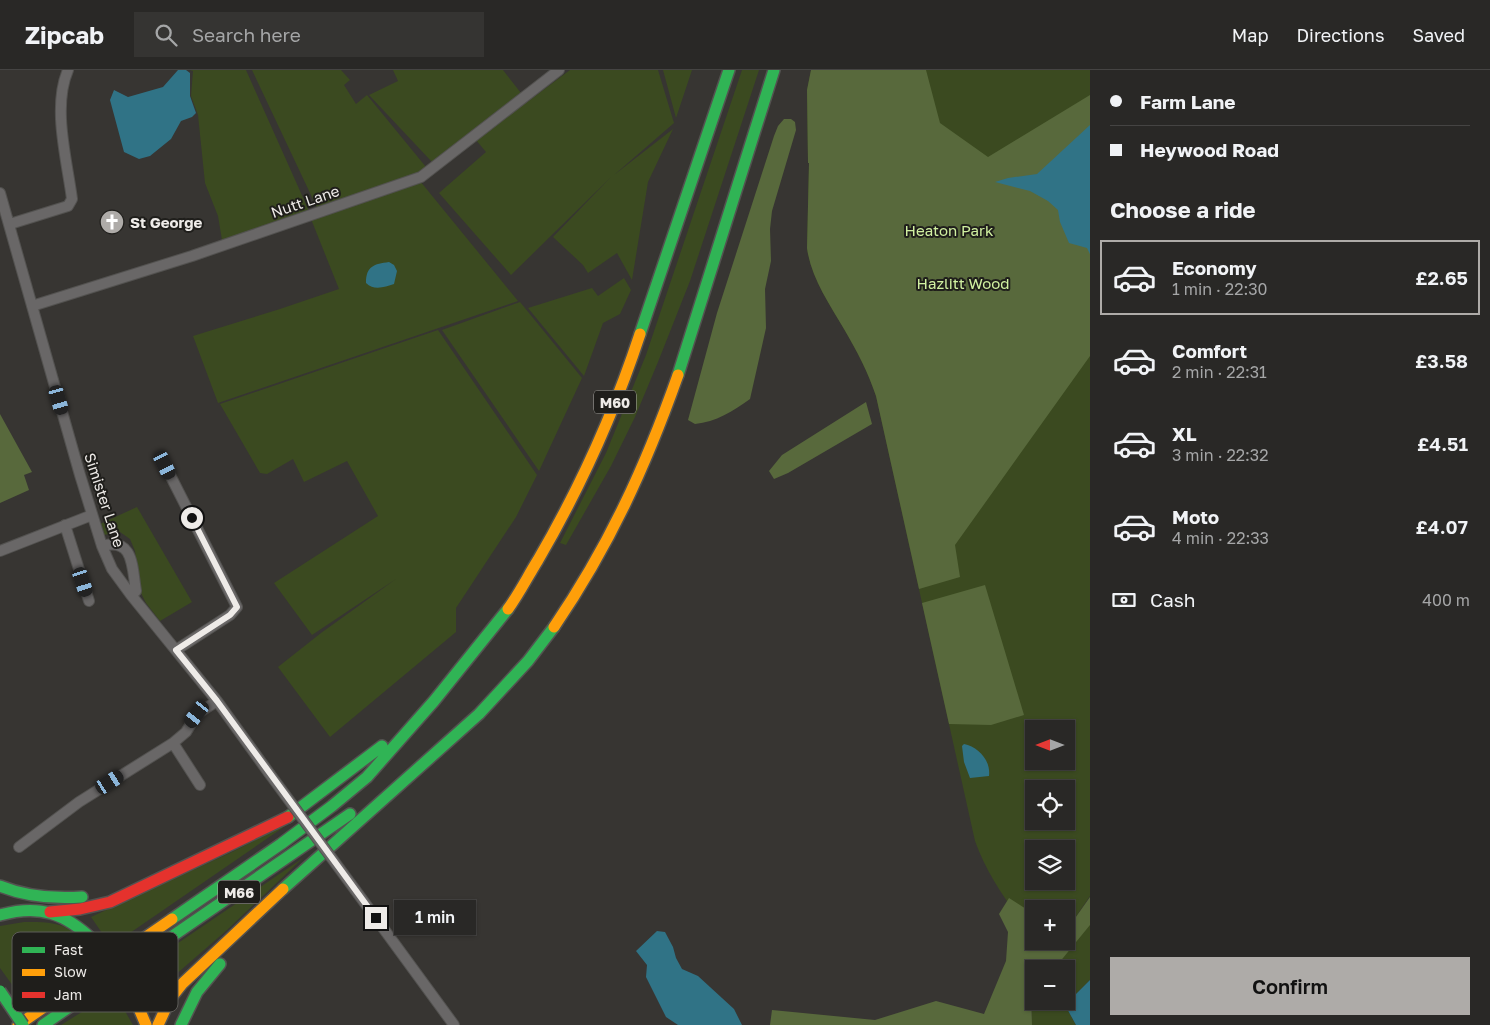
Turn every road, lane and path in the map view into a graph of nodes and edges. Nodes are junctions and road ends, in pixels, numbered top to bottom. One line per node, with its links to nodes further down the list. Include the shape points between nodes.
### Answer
1 (68, 70): 6 (street, via 60,114 71,203)
2 (559, 70): 7 (street, Nutt Lane, via 421,177 192,256)
3 (730, 70): 17 (highway, M60, via 626,376 596,449 559,524 510,606)
4 (774, 70): 19 (highway, via 690,341 657,435 621,517 552,631 497,697)
5 (0, 193): 6 (street, Simister Lane)
6 (10, 224): 7 (street, Simister Lane)
7 (32, 306): 9 (street, Simister Lane)
8 (165, 465): 15 (street, via 237,607 230,615)
9 (92, 515): 10 (street); 11 (street, Simister Lane)
10 (65, 525): 12 (street); 14 (street)
11 (102, 546): 13 (street, Simister Lane, via 112,569); 13 (street, via 113,543 126,548 136,591)
12 (0, 551)
13 (131, 595): 15 (street, Simister Lane)
14 (89, 600)
15 (176, 650): 16 (street, Simister Lane)
16 (217, 701): 18 (street, via 197,714 186,732); 47 (street, Simister Lane, bridge)
17 (434, 701): 20 (highway, M60); 22 (highway, via 314,798 283,820)
18 (173, 743): 21 (street); 23 (street, via 79,802)
19 (433, 756): 24 (highway); 32 (highway, M66)
20 (367, 777): 31 (highway, M66, via 281,844)
21 (200, 785)
22 (237, 842): 25 (highway, via 86,896 54,898 22,894); 28 (highway, via 110,902 86,909)
23 (19, 847)
24 (315, 859): 33 (highway); 46 (highway, via 204,981)
25 (0, 886)
26 (8, 903): 27 (highway)
27 (30, 909): 28 (highway); 29 (highway)
28 (50, 912): 30 (highway, bridge, via 70,920)
29 (0, 915)
30 (85, 932)
31 (153, 932)
32 (178, 933)
33 (178, 989)
34 (0, 992): 35 (highway, bridge)
35 (12, 1009)
36 (14, 1012): 42 (highway, bridge)
37 (37, 1012): 41 (highway, M66)
38 (62, 1012): 43 (highway, M66)
39 (140, 1012): 44 (highway, bridge)
40 (164, 1012): 45 (highway)
41 (18, 1025)
42 (23, 1025)
43 (43, 1025)
44 (146, 1025)
45 (158, 1025)
46 (181, 1025)
47 (454, 1025)

